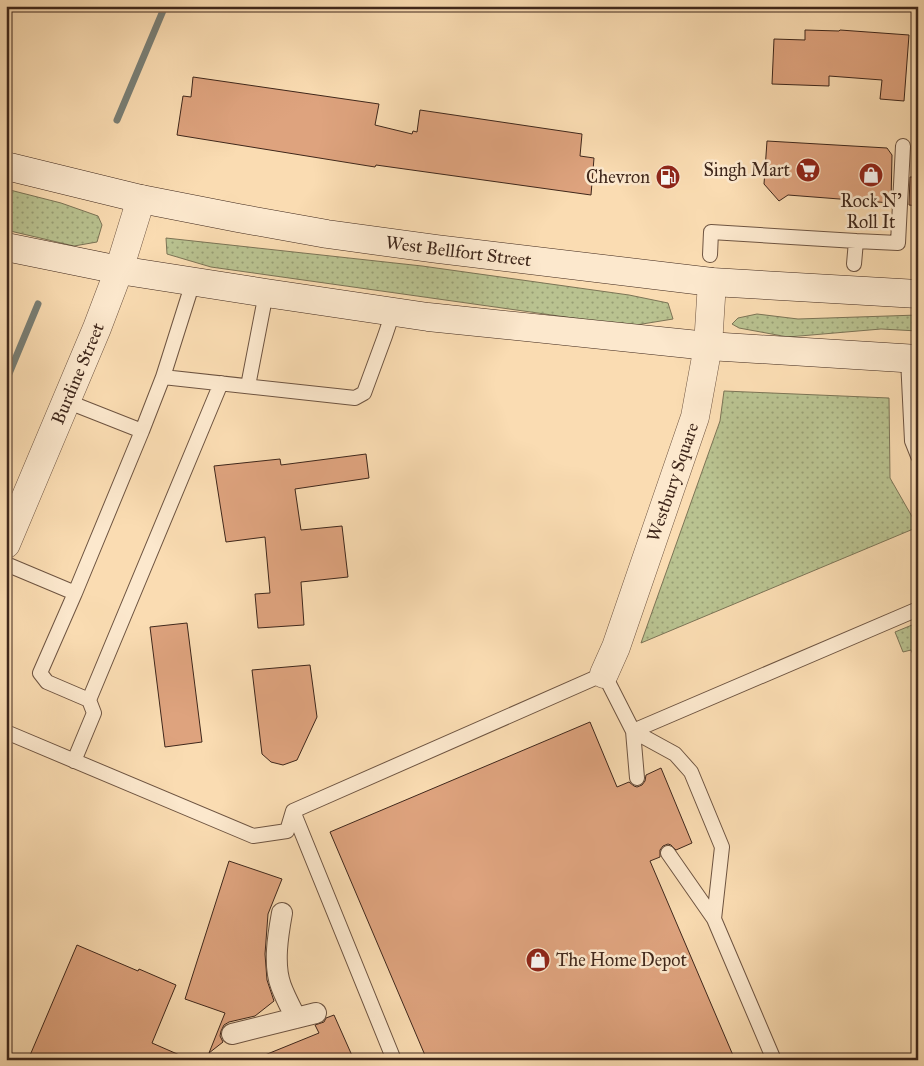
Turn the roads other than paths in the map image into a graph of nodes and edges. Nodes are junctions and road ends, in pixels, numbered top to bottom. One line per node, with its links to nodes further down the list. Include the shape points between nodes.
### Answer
1 (903, 146): 4 (lane, via 898,244)
2 (6, 166): 3 (main road, West Bellfort Street)
3 (140, 199): 8 (main road, Burdine Street); 10 (main road, West Bellfort Street, via 328,234)
4 (856, 241): 6 (lane, via 711,232); 7 (lane)
5 (6, 247): 8 (main road)
6 (710, 255)
7 (854, 264)
8 (119, 270): 9 (main road); 19 (main road, Burdine Street)
9 (193, 282): 11 (main road); 16 (lane)
10 (712, 282): 12 (main road, West Bellfort Street); 14 (main road, Westbury Square)
11 (266, 293): 13 (main road); 18 (lane)
12 (918, 294)
13 (393, 312): 14 (main road); 18 (lane, via 364,393 355,398)
14 (708, 346): 15 (main road); 26 (main road, Westbury Square, via 695,417)
15 (913, 359): 21 (lane, via 912,441)
16 (163, 377): 17 (lane); 20 (lane)
17 (221, 384): 18 (lane); 27 (lane)
18 (248, 386)
19 (66, 401): 20 (lane); 22 (main road, Burdine Street)
20 (142, 431): 24 (lane)
21 (918, 456)
22 (6, 544)
23 (6, 564): 24 (lane)
24 (75, 592): 27 (lane, via 40,672 47,682)
25 (918, 609): 28 (lane)
26 (604, 674): 28 (lane); 32 (lane)
27 (89, 700): 30 (lane, via 94,713)
28 (633, 731): 31 (lane); 35 (lane, via 675,754 691,772 722,847)
29 (6, 732): 30 (lane)
30 (74, 761): 32 (lane, via 253,836 287,831)
31 (637, 778)
32 (292, 812): 37 (lane)
33 (668, 853): 35 (lane)
34 (282, 913): 36 (street, via 277,962 281,986 306,1016)
35 (714, 919): 38 (lane)
36 (232, 1034)
37 (394, 1060)
38 (774, 1060)

